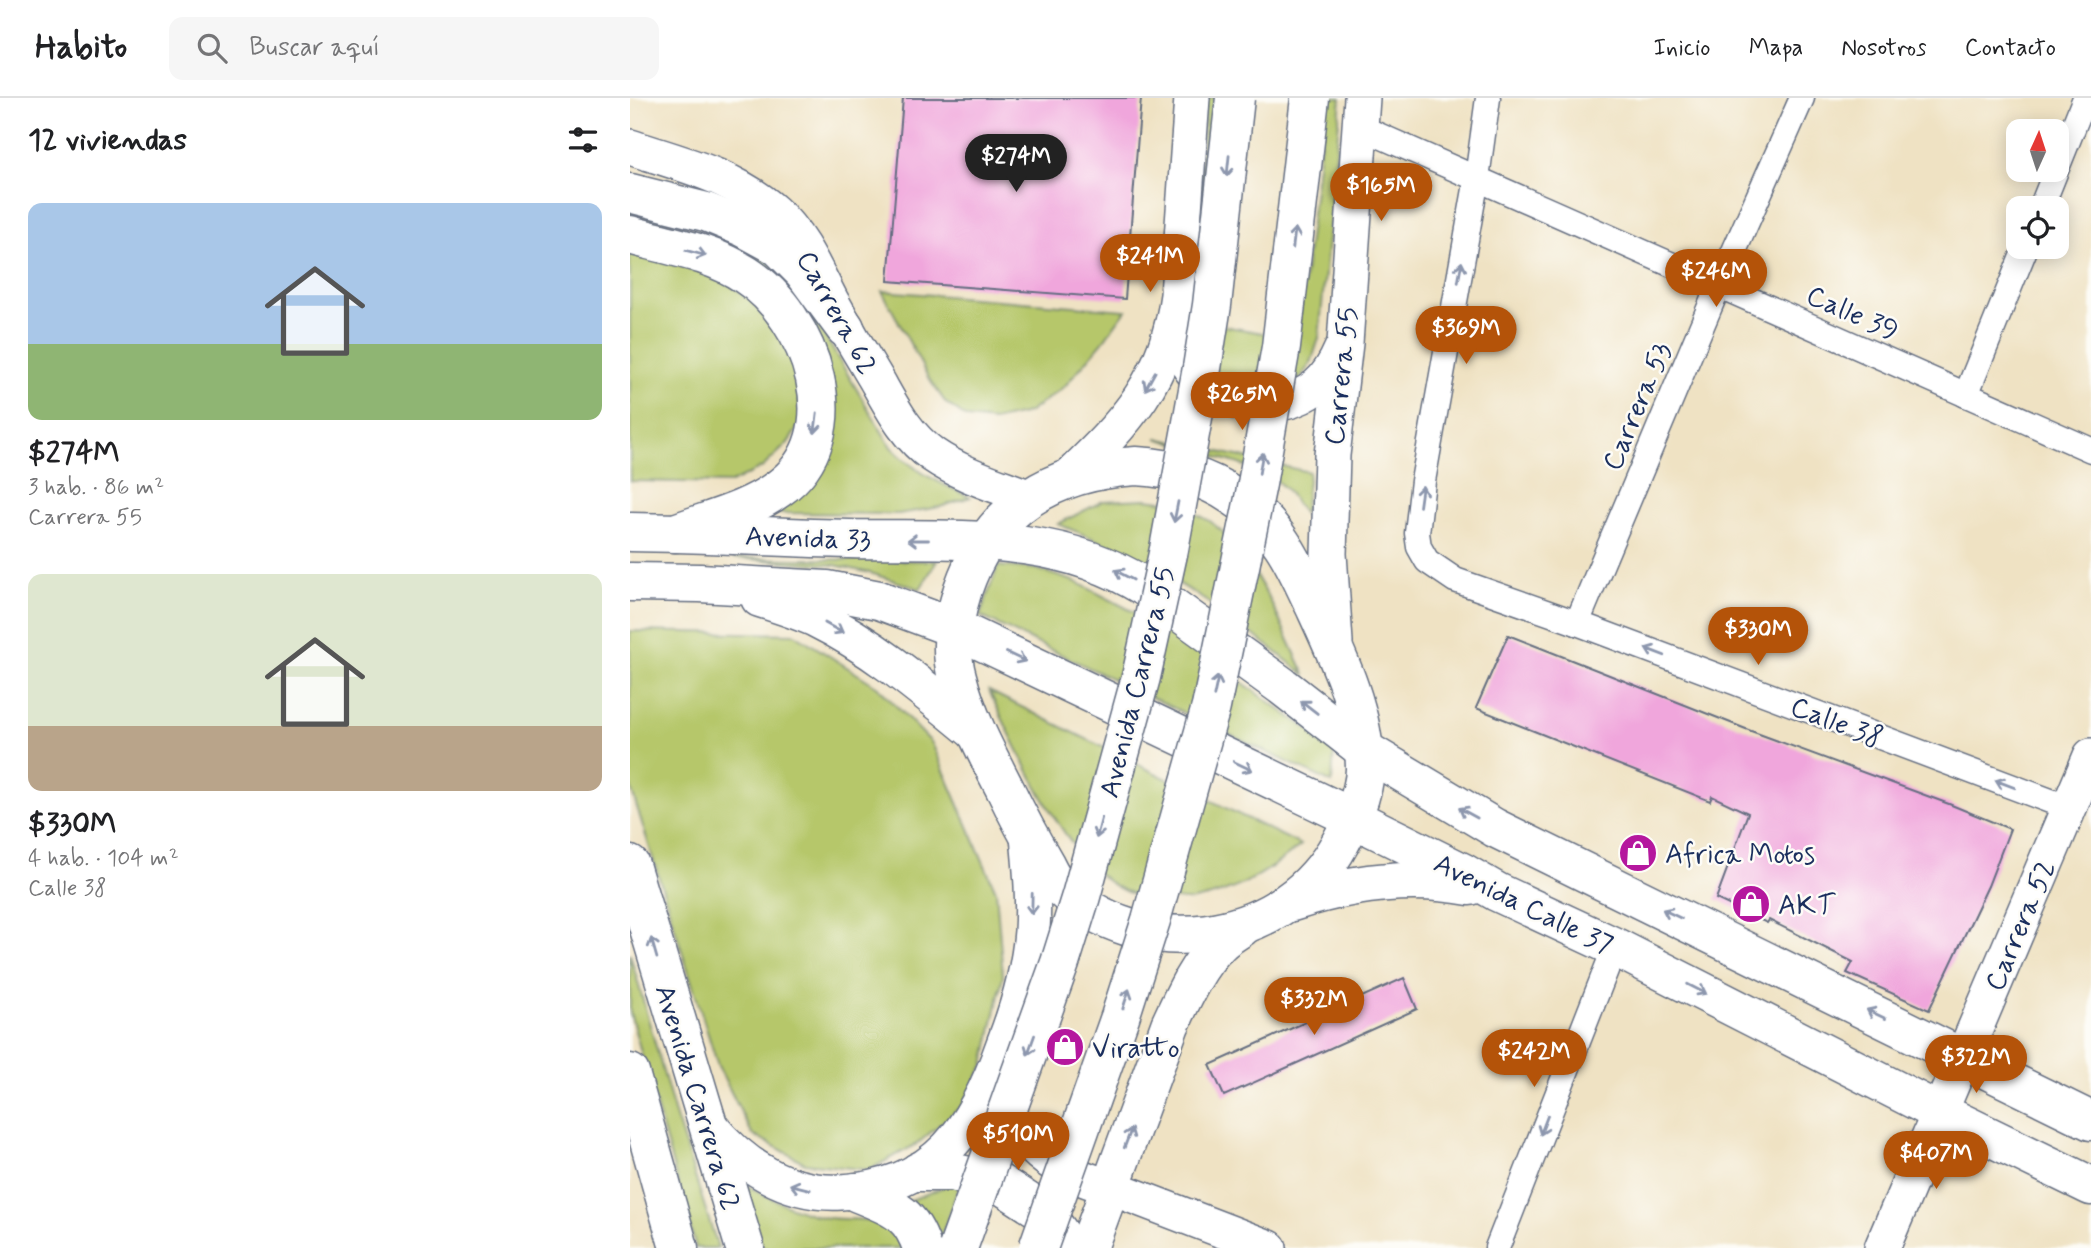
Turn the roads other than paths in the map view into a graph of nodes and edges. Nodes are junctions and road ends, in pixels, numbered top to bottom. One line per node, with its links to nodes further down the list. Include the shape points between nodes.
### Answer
1 (1192, 98): 15 (main road)
2 (1235, 98): 54 (main road, Avenida Carrera 55, one-way to 54, bridge, via 1204,355 1141,677 1060,963)
3 (1310, 98): 55 (main road, one-way to 3, bridge, via 1120,1017 1211,707 1281,346)
4 (1488, 98): 9 (street)
5 (1802, 98): 14 (street, Carrera 53)
6 (2085, 98): 11 (street)
7 (1361, 112): 9 (street, Calle 39); 17 (main road, Carrera 55)
8 (630, 147): 16 (main road, Carrera 62, via 732,183 775,212 810,259)
9 (1477, 178): 14 (street, Calle 39); 27 (street, Calle 38, one-way to 9, via 1455,580 1427,561 1419,547 1423,481)
10 (630, 193): 16 (main road, via 706,212 778,246 803,271)
11 (2046, 196)
12 (630, 235): 23 (main road, one-way to 23, via 720,260 748,276 791,320 813,365 818,391 814,440 796,473 751,505)
13 (2021, 259): 18 (street)
14 (1719, 285): 18 (street, Calle 39); 27 (street, Carrera 53)
15 (1175, 314): 17 (main road, via 1177,339 1186,362 1202,382 1223,397 1247,404 1272,405 1307,392 1334,366); 20 (main road, one-way to 20, via 1157,369 1138,404)
16 (845, 328): 21 (main road, Carrera 62, via 901,422 919,443 954,467)
17 (1345, 343): 29 (main road, Carrera 55, via 1330,505)
18 (1966, 395): 19 (street, Calle 39)
19 (2091, 450)
20 (1068, 478): 21 (main road); 29 (main road, via 1106,468 1157,467 1185,473 1234,496 1282,543)
21 (1030, 498): 24 (main road)
22 (630, 532): 23 (main road, Avenida 33)
23 (675, 533): 24 (main road, Avenida 33, one-way to 23)
24 (987, 541): 28 (main road, via 970,568); 31 (main road, Avenida Calle 37, one-way to 24, via 1124,574 1075,554)
25 (630, 582): 26 (main road, Avenida 33)
26 (700, 583): 28 (main road, Avenida 33, via 838,592 879,600); 30 (main road, one-way to 30, via 776,603 833,627 905,674)
27 (1577, 623): 33 (street, Calle 38, one-way to 27)
28 (954, 628): 30 (main road, via 956,676); 34 (main road, Avenida Calle 37, one-way to 34)
29 (1336, 653): 31 (main road, via 1354,701)
30 (976, 731): 35 (main road)
31 (1363, 749): 34 (main road, via 1365,772); 41 (main road, Avenida Calle 37, one-way to 31, via 1494,828)
32 (2091, 756): 33 (main road, Carrera 52)
33 (2080, 812): 41 (main road, Carrera 52)
34 (1353, 818): 37 (main road, Avenida Calle 37); 38 (main road, via 1324,868)
35 (1028, 836): 39 (main road, via 1056,884 1119,924 1175,936); 43 (main road, one-way to 43, via 1033,884 1027,968)
36 (630, 865): 46 (main road, Avenida Carrera 62, one-way to 36)
37 (1497, 892): 38 (main road, via 1403,881 1345,887); 40 (main road, Avenida Calle 37)
38 (1283, 905): 39 (main road)
39 (1244, 926): 49 (main road, one-way to 39, via 1182,998 1220,943)
40 (1615, 947): 44 (main road, Avenida Calle 37, one-way to 44); 59 (street, one-way to 59)
41 (1962, 1057): 44 (main road, Carrera 52); 45 (main road, Avenida Calle 37)
42 (630, 1073): 51 (main road)
43 (991, 1081): 47 (main road, via 964,1130); 49 (main road, via 1017,1129 1036,1151 1060,1169)
44 (1939, 1112): 48 (main road, Avenida Calle 37); 60 (main road, Carrera 52)
45 (2091, 1121)
46 (709, 1125): 50 (main road, one-way to 46, via 832,1193 785,1184 743,1160); 52 (main road, Avenida Carrera 62)
47 (918, 1171): 50 (main road, via 888,1185); 56 (main road, via 951,1171 997,1182 1045,1213)
48 (2091, 1186)
49 (1110, 1187): 57 (main road); 58 (main road)
50 (856, 1192): 53 (main road, via 906,1216)
51 (679, 1248)
52 (745, 1248)
53 (922, 1248)
54 (958, 1248)
55 (1038, 1248)
56 (1070, 1248)
57 (1087, 1248)
58 (1269, 1248)
59 (1497, 1248)
60 (1882, 1248)

